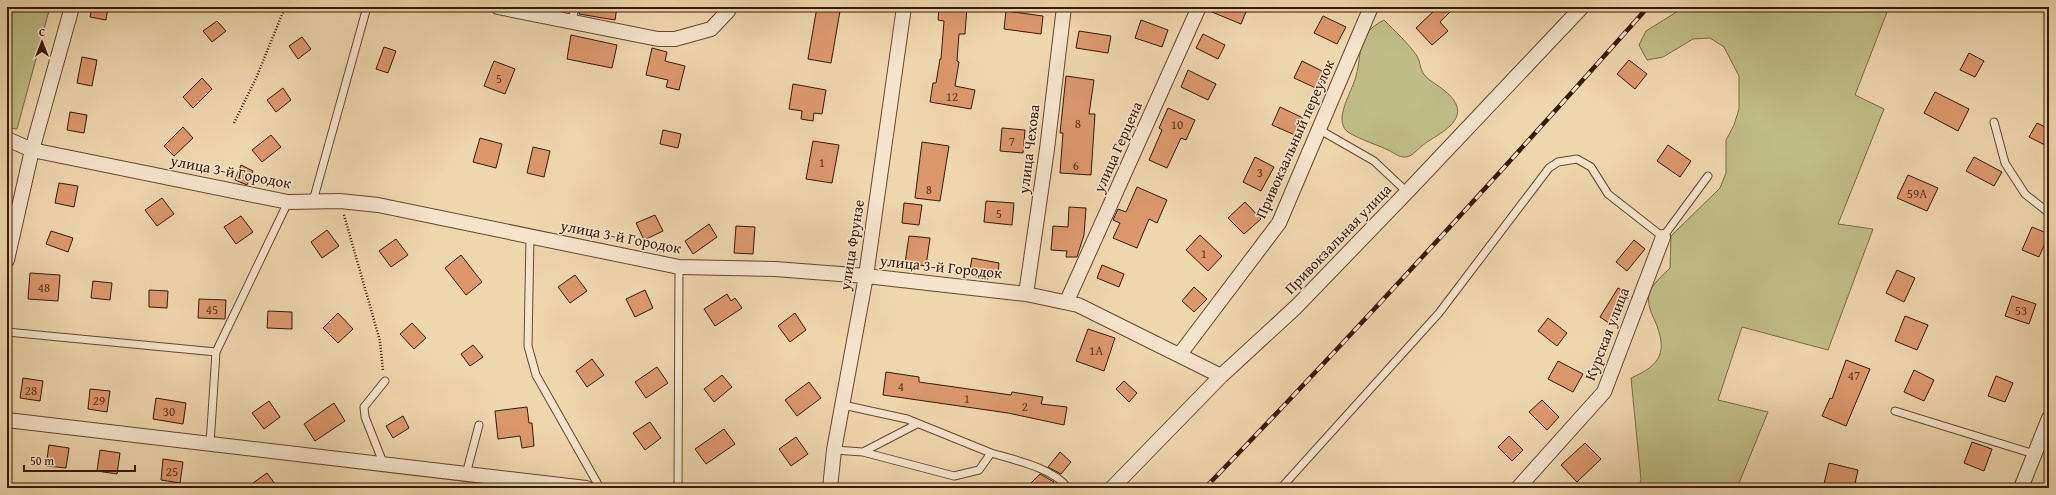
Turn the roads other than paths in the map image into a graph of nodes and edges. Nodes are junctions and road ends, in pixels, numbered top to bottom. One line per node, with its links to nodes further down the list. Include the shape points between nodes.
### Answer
1 (72, 7): 15 (street)
2 (367, 7): 18 (lane)
3 (498, 7): 11 (street)
4 (575, 7): 11 (lane)
5 (729, 7): 11 (street, via 710,29 675,38 658,38)
6 (904, 7): 25 (street, улица Фрунзе)
7 (1064, 7): 26 (street, улица Чехова)
8 (1199, 7): 27 (street, улица Герцена)
9 (1371, 7): 13 (street, Привокзальный переулок)
10 (1582, 7): 17 (street, Привокзальная улица)
11 (572, 21)
12 (1994, 122): 20 (lane, via 2005,162 2025,194)
13 (1320, 130): 17 (lane, via 1374,161); 30 (street, Привокзальный переулок, via 1279,223)
14 (9, 137): 15 (street, улица 3-й Городок)
15 (32, 150): 19 (street, улица 3-й Городок); 23 (street)
16 (1708, 176): 21 (lane)
17 (1408, 192): 31 (street, Привокзальная улица, via 1296,307)
18 (313, 200): 19 (street, улица 3-й Городок); 22 (street, улица 3-й Городок, via 378,205)
19 (288, 202): 29 (lane)
20 (2049, 213)
21 (1663, 236): 53 (lane, via 1608,194 1591,167 1578,159 1558,162 1549,168 1438,313); 54 (street, Курская улица, via 1604,392)
22 (530, 237): 24 (street, улица 3-й Городок); 48 (lane, via 528,346 536,375)
23 (7, 260)
24 (679, 267): 25 (street, улица 3-й Городок, via 775,269); 49 (lane)
25 (866, 276): 26 (street, улица 3-й Городок); 33 (street, улица Фрунзе)
26 (1026, 294): 27 (street, улица 3-й Городок)
27 (1067, 301): 30 (street, улица 3-й Городок)
28 (7, 332): 29 (lane)
29 (216, 352): 39 (lane)
30 (1180, 354): 31 (street, улица 3-й Городок)
31 (1220, 376): 52 (street, Привокзальная улица)
32 (385, 381): 44 (lane, via 364,407 365,417)
33 (843, 405): 37 (lane, via 907,419); 40 (street, улица Фрунзе)
34 (1895, 411): 43 (lane)
35 (2049, 418): 43 (street)
36 (7, 420): 39 (street)
37 (918, 424): 41 (lane); 42 (lane)
38 (479, 425): 45 (lane)
39 (210, 444): 44 (street)
40 (834, 450): 41 (lane); 50 (street, улица Фрунзе)
41 (863, 452): 42 (lane, via 954,476 979,470)
42 (991, 453): 51 (lane, via 1031,465 1063,480)
43 (2034, 454): 55 (street)
44 (384, 465): 45 (street)
45 (466, 474): 46 (street)
46 (513, 484): 47 (street)
47 (586, 488)
48 (600, 488)
49 (678, 488)
50 (830, 488)
51 (1068, 488)
52 (1112, 488)
53 (1281, 488)
54 (1518, 488)
55 (2021, 488)

